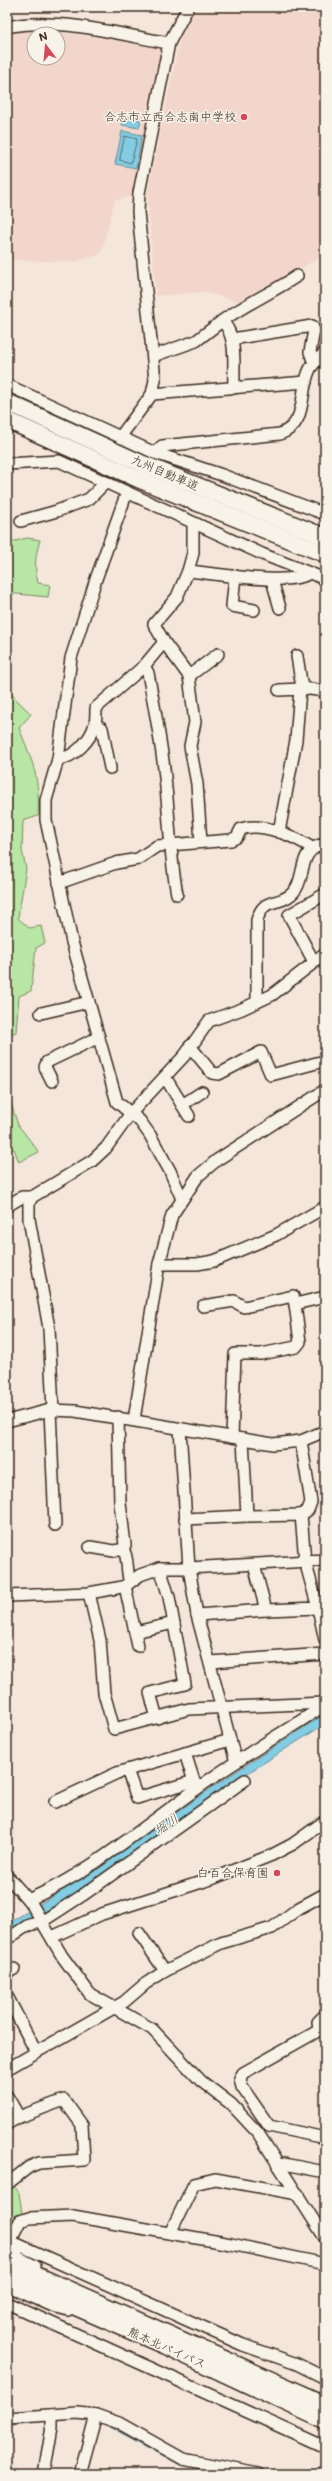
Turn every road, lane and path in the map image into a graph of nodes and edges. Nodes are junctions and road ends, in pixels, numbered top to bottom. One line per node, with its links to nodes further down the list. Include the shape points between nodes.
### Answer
1 (188, 7): 3 (street)
2 (7, 27): 3 (street, via 24,23 65,26)
3 (170, 43): 8 (street, via 139,193 138,212)
4 (297, 276): 5 (street)
5 (222, 321): 6 (street); 8 (street, via 196,341)
6 (232, 339): 9 (street, via 312,326 314,330 310,352); 12 (street)
7 (325, 352): 9 (street)
8 (153, 356): 13 (street)
9 (314, 363): 10 (street)
10 (306, 382): 12 (street); 17 (street, via 298,422 290,430 280,434 162,446)
11 (7, 385): 16 (street)
12 (234, 388): 13 (street)
13 (152, 394): 16 (street)
14 (7, 402): 24 (highway, 九州自動車道, via 143,464)
15 (7, 420): 25 (highway, 九州自動車道, via 146,482)
16 (120, 437): 17 (street)
17 (155, 452): 21 (street)
18 (7, 464): 19 (street, via 59,461)
19 (106, 482): 20 (street); 22 (street, via 89,499)
20 (127, 492): 23 (street); 42 (street, via 71,658)
21 (325, 514)
22 (21, 521)
23 (193, 523): 26 (street, via 193,553); 27 (street)
24 (325, 537)
25 (325, 554)
26 (188, 571): 28 (street); 33 (street, via 177,597 154,624)
27 (309, 573): 29 (street); 30 (street, via 304,578)
28 (235, 576): 30 (street); 32 (street, via 232,606)
29 (325, 579)
30 (272, 580): 31 (street)
31 (280, 608)
32 (254, 610)
33 (164, 642): 36 (street); 37 (street)
34 (218, 654): 37 (street)
35 (297, 656): 38 (street)
36 (144, 666): 41 (street, via 96,708); 46 (street, via 148,673 160,736)
37 (189, 676): 45 (street, via 195,722 190,746 197,784)
38 (301, 688): 39 (street); 40 (street); 44 (street, via 296,740)
39 (279, 690)
40 (325, 691)
41 (95, 724): 42 (street, via 85,743 67,758); 43 (street, via 102,728)
42 (58, 759): 49 (street, via 46,800 46,820)
43 (110, 768)
44 (279, 832): 45 (street, via 250,826 241,829 236,838 231,840); 48 (street)
45 (201, 842): 46 (street)
46 (169, 844): 49 (street, via 158,846 138,859 109,865); 50 (street)
47 (325, 844): 48 (street)
48 (312, 848): 55 (street, via 306,856 296,890 288,897 269,902 257,920)
49 (59, 883): 54 (street)
50 (177, 894)
51 (325, 894): 53 (street, via 289,915)
52 (325, 954): 53 (street)
53 (314, 962): 55 (street, via 285,986)
54 (89, 1002): 56 (street); 57 (street)
55 (257, 1002): 58 (street, via 209,1021)
56 (41, 1013)
57 (99, 1037): 61 (street, via 47,1062 45,1067); 65 (street, via 118,1102 122,1108)
58 (190, 1046): 59 (street, via 212,1073 219,1074 262,1052 271,1075 324,1061); 60 (street)
59 (325, 1064)
60 (165, 1077): 64 (street); 65 (street)
61 (52, 1080)
62 (325, 1090): 68 (street, via 217,1160 198,1176)
63 (202, 1092): 64 (street)
64 (182, 1104): 66 (street)
65 (131, 1112): 67 (street, via 106,1148 92,1161); 68 (street, via 158,1147)
66 (189, 1116)
67 (32, 1197): 69 (street, via 22,1197); 75 (street, via 29,1203 29,1219 49,1328)
68 (182, 1199): 71 (street, via 172,1215)
69 (7, 1206)
70 (325, 1208): 71 (street, via 276,1235 214,1262)
71 (159, 1264): 77 (street)
72 (325, 1297): 73 (street)
73 (295, 1304): 74 (street, via 293,1296 244,1307 234,1301); 81 (street, via 300,1342 296,1348 261,1354 235,1354)
74 (203, 1306)
75 (52, 1410): 76 (street); 78 (street); 86 (street)
76 (118, 1417): 77 (street); 88 (street, via 120,1503 125,1545)
77 (134, 1420): 79 (street)
78 (7, 1421)
79 (180, 1429): 81 (street); 85 (street)
80 (325, 1431): 82 (street)
81 (238, 1438): 82 (street, via 273,1444); 84 (street)
82 (301, 1441): 83 (street, via 311,1502 308,1510)
83 (301, 1515): 84 (street); 90 (street)
84 (247, 1516): 85 (street)
85 (185, 1518): 93 (street)
86 (55, 1525)
87 (90, 1547): 88 (street, via 114,1552)
88 (123, 1549): 94 (street, via 126,1552)
89 (325, 1560): 90 (street)
90 (306, 1562): 91 (street); 97 (street)
91 (254, 1565): 93 (street); 98 (street)
92 (160, 1568): 93 (street); 94 (street, via 140,1575); 100 (street)
93 (189, 1568): 99 (street)
94 (127, 1584): 95 (street); 101 (street)
95 (89, 1593): 96 (street); 108 (street, via 100,1640 104,1693 114,1729)
96 (7, 1596)
97 (318, 1608): 98 (street); 102 (street)
98 (266, 1610): 99 (street)
99 (197, 1615): 105 (street)
100 (174, 1623): 101 (street); 108 (street, via 185,1684 150,1693)
101 (136, 1632): 103 (street)
102 (325, 1640)
103 (138, 1646)
104 (325, 1654): 105 (street)
105 (210, 1662): 107 (street)
106 (325, 1704): 107 (street); 111 (street)
107 (222, 1708): 108 (street, via 189,1709); 109 (street)
108 (157, 1718)
109 (230, 1740): 110 (street); 111 (street)
110 (186, 1753): 112 (street); 112 (street, via 194,1781 137,1798)
111 (236, 1762): 118 (street, via 83,1871)
112 (127, 1770): 114 (street)
113 (245, 1780): 119 (street, via 109,1878)
114 (55, 1802)
115 (325, 1821): 121 (street, via 293,1844 272,1855 214,1878 102,1914)
116 (7, 1876): 118 (street)
117 (325, 1894): 123 (street, via 299,1908 272,1928 221,1943)
118 (30, 1902): 119 (street)
119 (42, 1920): 121 (street); 122 (street)
120 (139, 1933): 123 (street)
121 (52, 1937): 125 (street, via 62,1956 90,1994)
122 (7, 1939)
123 (165, 1971): 125 (street)
124 (7, 1996): 128 (street)
125 (114, 2007): 128 (street); 134 (street, via 152,2029 201,2081 246,2118)
126 (325, 2015): 127 (street, via 318,2022)
127 (322, 2028): 133 (street, via 243,2073 240,2078 242,2087 269,2126)
128 (36, 2052): 129 (street)
129 (7, 2069)
130 (7, 2096): 131 (street)
131 (19, 2117): 132 (street); 136 (street, via 64,2100 82,2125 84,2160 39,2163 29,2167)
132 (7, 2124)
133 (325, 2138)
134 (280, 2166): 135 (street, via 284,2164); 137 (street)
135 (325, 2172)
136 (7, 2184)
137 (298, 2194): 138 (street, via 215,2179 194,2184); 139 (street)
138 (170, 2233): 140 (street, via 73,2216 53,2216 20,2221); 142 (street)
139 (325, 2238)
140 (8, 2241): 146 (street, via 18,2257 74,2284); 147 (street, via 243,2345 297,2364)
141 (7, 2262): 146 (highway, 熊本北バイパス)
142 (325, 2264)
143 (7, 2278): 146 (highway, 熊本北バイパス)
144 (7, 2285): 146 (street, via 54,2306)
145 (7, 2303): 153 (street)
146 (97, 2310): 148 (highway, 熊本北バイパス); 152 (highway, 熊本北バイパス)
147 (325, 2378)
148 (325, 2404)
149 (7, 2418): 150 (street)
150 (52, 2418): 151 (street, via 77,2413); 154 (street)
151 (95, 2419): 155 (street); 156 (street, via 112,2420 183,2459)
152 (325, 2421)
153 (325, 2447)
154 (44, 2474)
155 (80, 2474)
156 (258, 2474)

